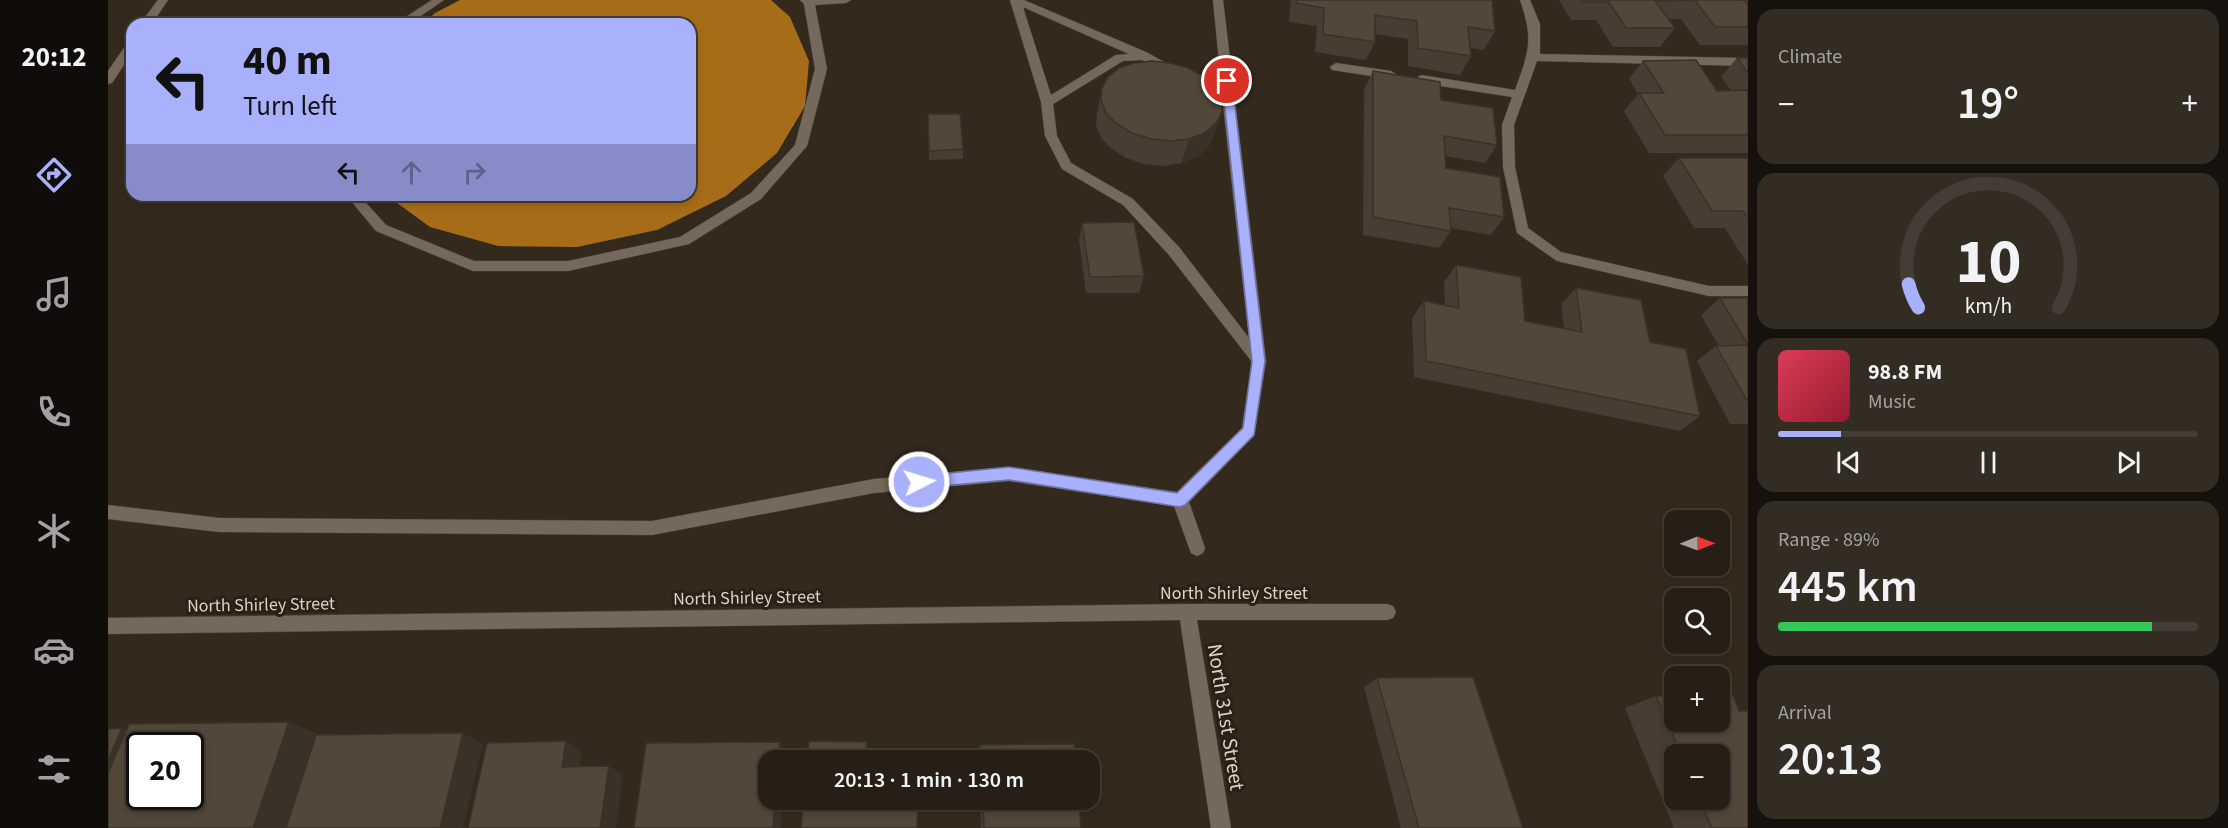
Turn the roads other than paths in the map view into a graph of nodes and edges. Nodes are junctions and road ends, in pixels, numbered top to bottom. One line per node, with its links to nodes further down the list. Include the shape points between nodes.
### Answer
1 (163, 0): 8 (street)
2 (439, 0): 9 (street)
3 (846, 0): 7 (street)
4 (1015, 0): 11 (street); 17 (street)
5 (1218, 0): 18 (street)
6 (1525, 0): 12 (street, via 1534,24)
7 (807, 1): 19 (street, via 821,69 801,146 756,196 684,241 568,266 472,266 381,228)
8 (151, 18)
9 (410, 18)
10 (126, 54): 15 (street)
11 (1144, 56): 17 (street, via 1120,58); 18 (street)
12 (1533, 57): 13 (street); 16 (street)
13 (1748, 62)
14 (1336, 67): 16 (street)
15 (108, 80)
16 (1519, 94): 20 (street, via 1508,125 1509,167 1522,230 1557,256 1709,291)
17 (1047, 102): 21 (street, via 1051,136 1066,166 1128,202 1174,251)
18 (1229, 102): 21 (street)
19 (357, 201)
20 (1748, 291)
21 (1259, 361): 22 (street, via 1250,431)
22 (1180, 500): 23 (street, via 1009,474 874,486 652,528 219,525); 24 (street)
23 (108, 512)
24 (1197, 548)
25 (1187, 612): 26 (street, North Shirley Street); 27 (street, North Shirley Street); 28 (street, North 31st Street)
26 (1387, 612)
27 (108, 626)
28 (1221, 828)

